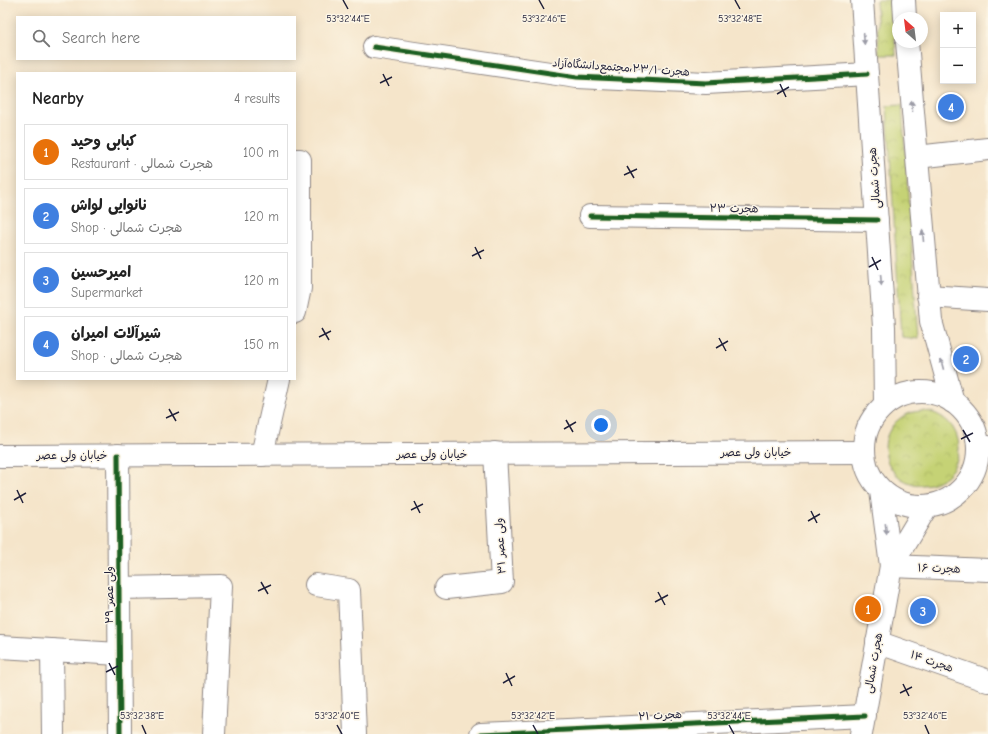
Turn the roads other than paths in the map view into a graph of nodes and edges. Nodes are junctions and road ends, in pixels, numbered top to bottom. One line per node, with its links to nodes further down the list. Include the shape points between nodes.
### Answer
1 (862, 0): 6 (street, هجرت شمالی, one-way to 6)
2 (904, 0): 3 (street)
3 (905, 12)
4 (374, 47): 6 (street, هجرت ۲۳/۱،مجتمع‌دانشگاه‌آزاد, via 577,76 706,83)
5 (908, 48): 8 (street, one-way to 5)
6 (867, 74): 11 (street, هجرت شمالی)
7 (988, 149): 8 (street)
8 (917, 157): 13 (street, one-way to 8)
9 (296, 160): 12 (street, via 300,160)
10 (590, 216): 11 (street, هجرت ۲۳)
11 (877, 220): 18 (street, هجرت شمالی, one-way to 18, via 884,327)
12 (298, 288): 15 (street)
13 (928, 296): 14 (street); 17 (street, one-way to 13, via 930,321)
14 (988, 300)
15 (296, 304)
16 (280, 380): 22 (street)
17 (953, 402): 18 (street, via 937,394 919,392 901,396); 19 (street, via 966,414)
18 (885, 404): 20 (street, via 873,417 865,434)
19 (983, 447): 26 (street, via 969,480 958,493 944,502)
20 (863, 452): 21 (street, خیابان ولی عصر); 25 (street, via 872,480)
21 (495, 453): 22 (street, خیابان ولی عصر); 31 (street, ولی عصر ۳۱, via 502,582)
22 (262, 454): 23 (street, خیابان ولی عصر)
23 (118, 455): 24 (street, خیابان ولی عصر); 30 (street, ولی عصر ۲۹)
24 (0, 456)
25 (881, 491): 26 (street, via 902,504); 27 (street, one-way to 27)
26 (927, 506): 27 (street, هجرت شمالی)
27 (891, 566): 28 (street, هجرت ۱۶); 32 (street, هجرت شمالی)
28 (988, 570)
29 (316, 585): 41 (street, via 349,590)
30 (119, 588): 35 (street, ولی عصر ۲۹); 40 (street, via 221,586)
31 (446, 588)
32 (877, 642): 36 (street, هجرت ۱۴); 37 (street, هجرت شمالی)
33 (0, 646): 34 (street)
34 (52, 650): 35 (street); 38 (street)
35 (119, 654): 39 (street, ولی عصر ۲۹)
36 (988, 681)
37 (863, 725): 42 (street, هجرت ۲۱)
38 (53, 734)
39 (120, 734)
40 (214, 734)
41 (355, 734)
42 (481, 734)

